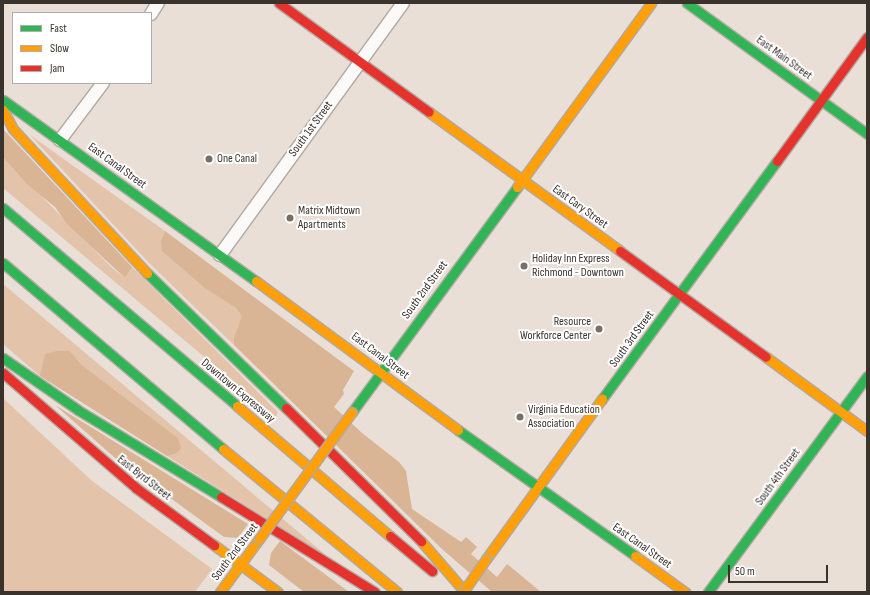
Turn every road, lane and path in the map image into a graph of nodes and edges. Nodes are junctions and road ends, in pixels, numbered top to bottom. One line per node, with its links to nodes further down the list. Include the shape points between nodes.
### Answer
1 (158, 3): 6 (street)
2 (279, 3): 8 (main road, East Cary Street)
3 (403, 3): 8 (street, South 1st Street)
4 (651, 3): 15 (main road, South 2nd Street)
5 (687, 3): 11 (main road, East Main Street)
6 (152, 12)
7 (867, 37): 11 (main road, South 3rd Street)
8 (360, 62): 15 (main road, East Cary Street); 17 (street, South 1st Street)
9 (102, 84): 14 (street)
10 (3, 100): 14 (main road, East Canal Street)
11 (821, 100): 13 (main road, East Main Street); 19 (main road, South 3rd Street)
12 (3, 110): 33 (main road, via 13,129 150,276 407,525)
13 (867, 134)
14 (60, 140): 17 (main road, East Canal Street)
15 (521, 179): 19 (main road, East Cary Street); 21 (main road, South 2nd Street)
16 (3, 208): 32 (main road, Downtown Expressway)
17 (220, 255): 21 (main road, East Canal Street)
18 (3, 263): 31 (main road, via 225,451)
19 (679, 294): 24 (main road, East Cary Street); 26 (main road, South 3rd Street)
20 (3, 358): 30 (main road, via 84,414)
21 (381, 372): 26 (main road, East Canal Street); 27 (main road, South 2nd Street, bridge)
22 (3, 373): 27 (main road, East Byrd Street, via 112,469)
23 (867, 376): 24 (main road, South 4th Street)
24 (841, 412): 25 (main road, East Cary Street); 35 (main road, South 4th Street)
25 (867, 431)
26 (538, 487): 33 (main road, South 3rd Street, bridge); 34 (main road, East Canal Street)
27 (240, 565): 28 (main road, South 2nd Street); 29 (main road, East Byrd Street)
28 (220, 592)
29 (278, 592)
30 (375, 592)
31 (397, 592)
32 (457, 592)
33 (464, 592)
34 (685, 592)
35 (708, 592)

